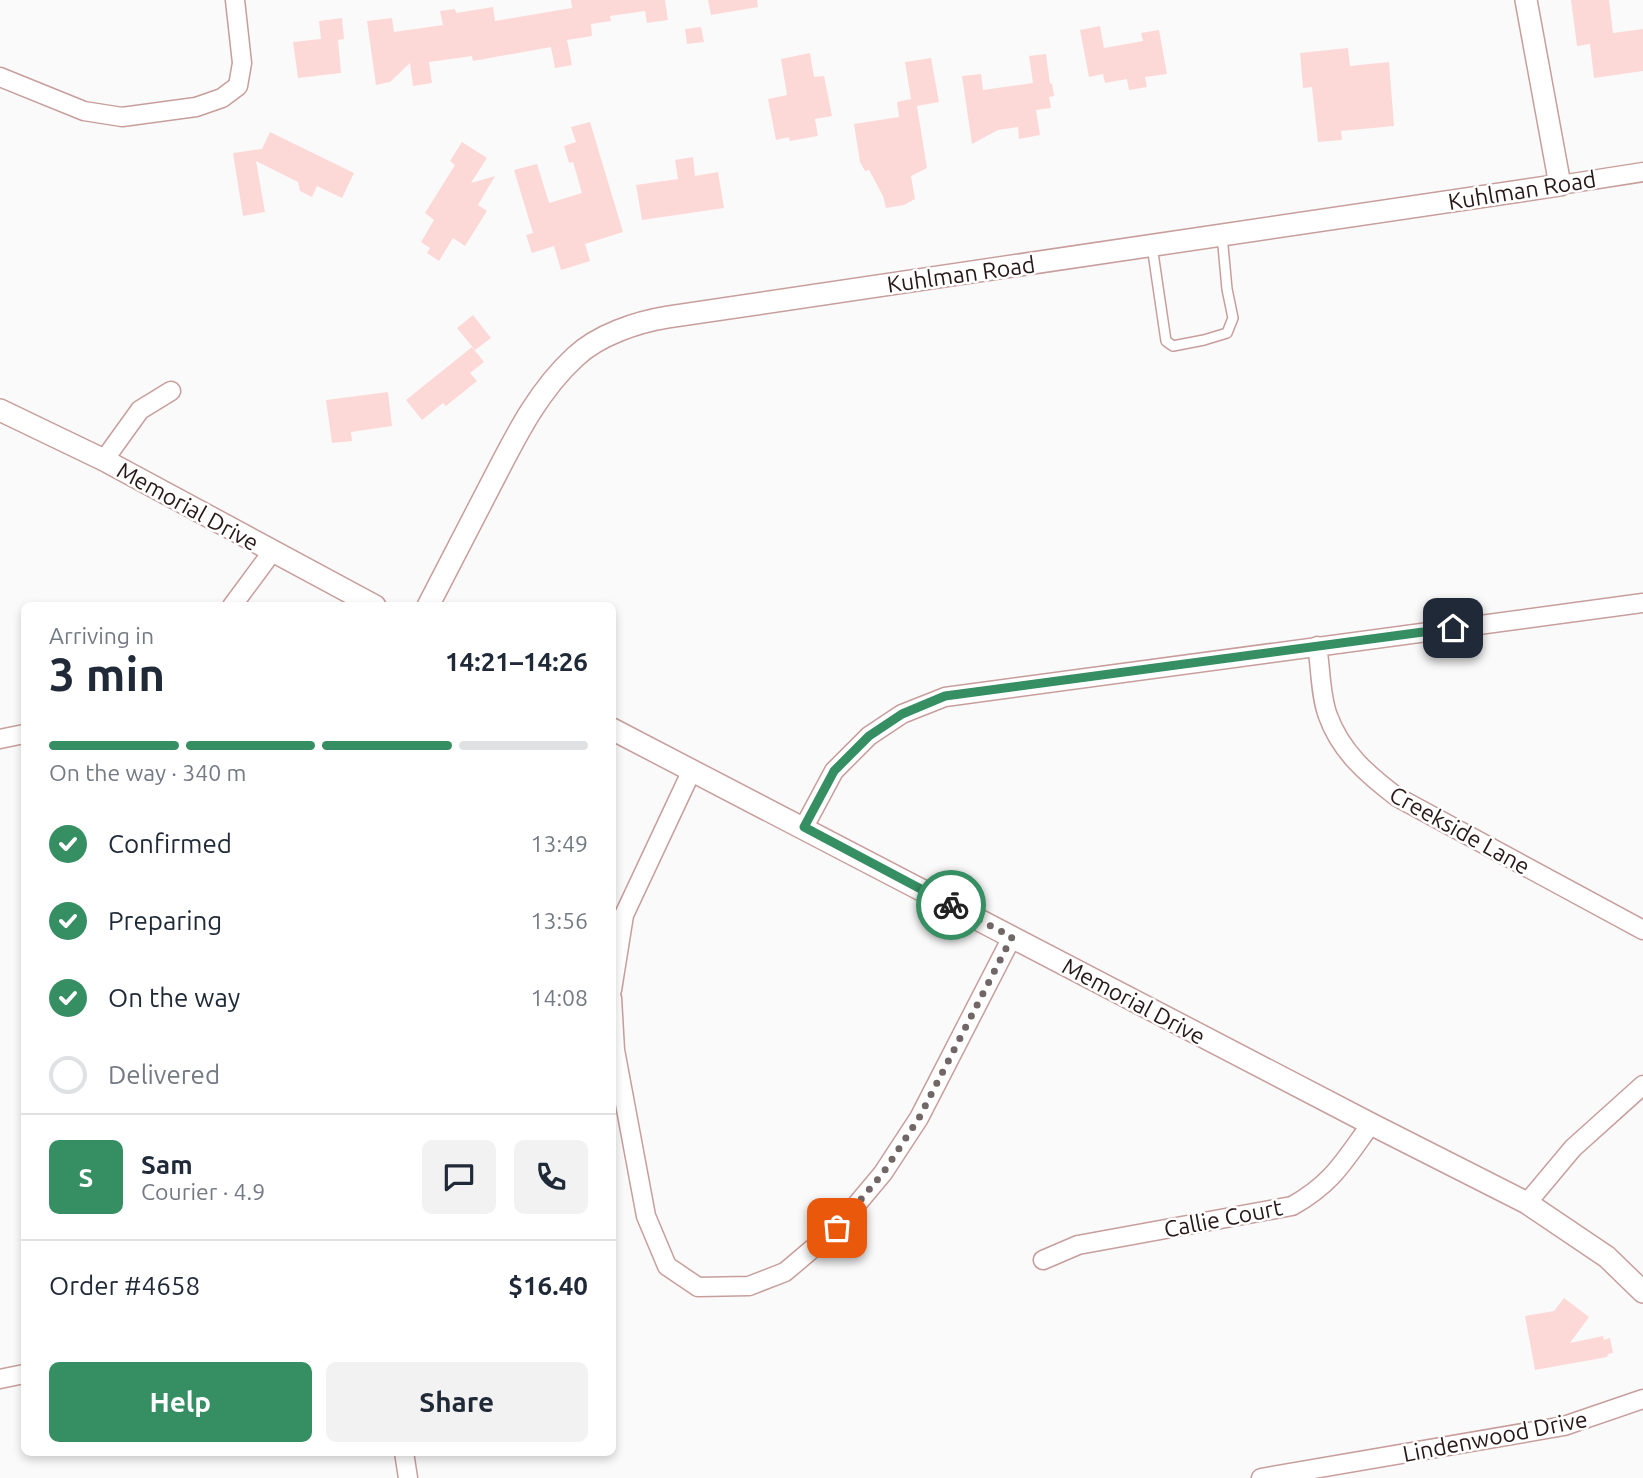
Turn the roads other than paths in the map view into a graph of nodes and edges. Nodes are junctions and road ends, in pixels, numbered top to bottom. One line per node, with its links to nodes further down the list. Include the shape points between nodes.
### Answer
1 (235, 0): 3 (street, via 242,63 237,86 222,99 122,117 84,111)
2 (1526, 0): 5 (street)
3 (0, 76)
4 (1643, 172): 5 (street, Kuhlman Road)
5 (1560, 185): 6 (street, Kuhlman Road)
6 (1222, 235): 7 (street, Kuhlman Road); 7 (lane, via 1233,318 1227,333 1173,345 1166,341)
7 (1152, 246): 14 (street, Kuhlman Road, via 653,320 597,341 576,355 542,392)
8 (171, 391): 10 (street, via 140,410)
9 (0, 410): 10 (street, Memorial Drive)
10 (104, 460): 11 (street, Memorial Drive)
11 (272, 552): 12 (street); 13 (street, Memorial Drive)
12 (235, 602)
13 (367, 602)
14 (430, 602)
15 (1643, 603): 16 (street)
16 (1317, 646): 21 (street, via 945,696 902,714 869,736 834,771); 22 (street, Creekside Lane, via 1327,715 1347,752 1371,778)
17 (616, 731): 20 (street, Memorial Drive)
18 (21, 734): 19 (street)
19 (0, 738)
20 (692, 770): 21 (street, Memorial Drive); 24 (street, via 624,915)
21 (804, 827): 23 (street, Memorial Drive)
22 (1643, 930)
23 (1012, 937): 25 (street, via 919,1118 883,1173 837,1228 786,1272 750,1286 698,1287 667,1266 646,1216); 27 (street, Memorial Drive)
24 (616, 965)
25 (616, 1055)
26 (1643, 1085): 28 (street, via 1573,1148)
27 (1371, 1124): 28 (street, Memorial Drive); 29 (street, Callie Court, via 1332,1178 1292,1206 1078,1245)
28 (1527, 1203): 30 (street, Memorial Drive, via 1606,1257)
29 (1043, 1260)
30 (1643, 1292)
31 (21, 1375): 32 (street)
32 (0, 1379)
33 (1643, 1399): 36 (street, Lindenwood Drive, via 1564,1426)
34 (405, 1456): 35 (street)
35 (408, 1478)
36 (1261, 1478)

